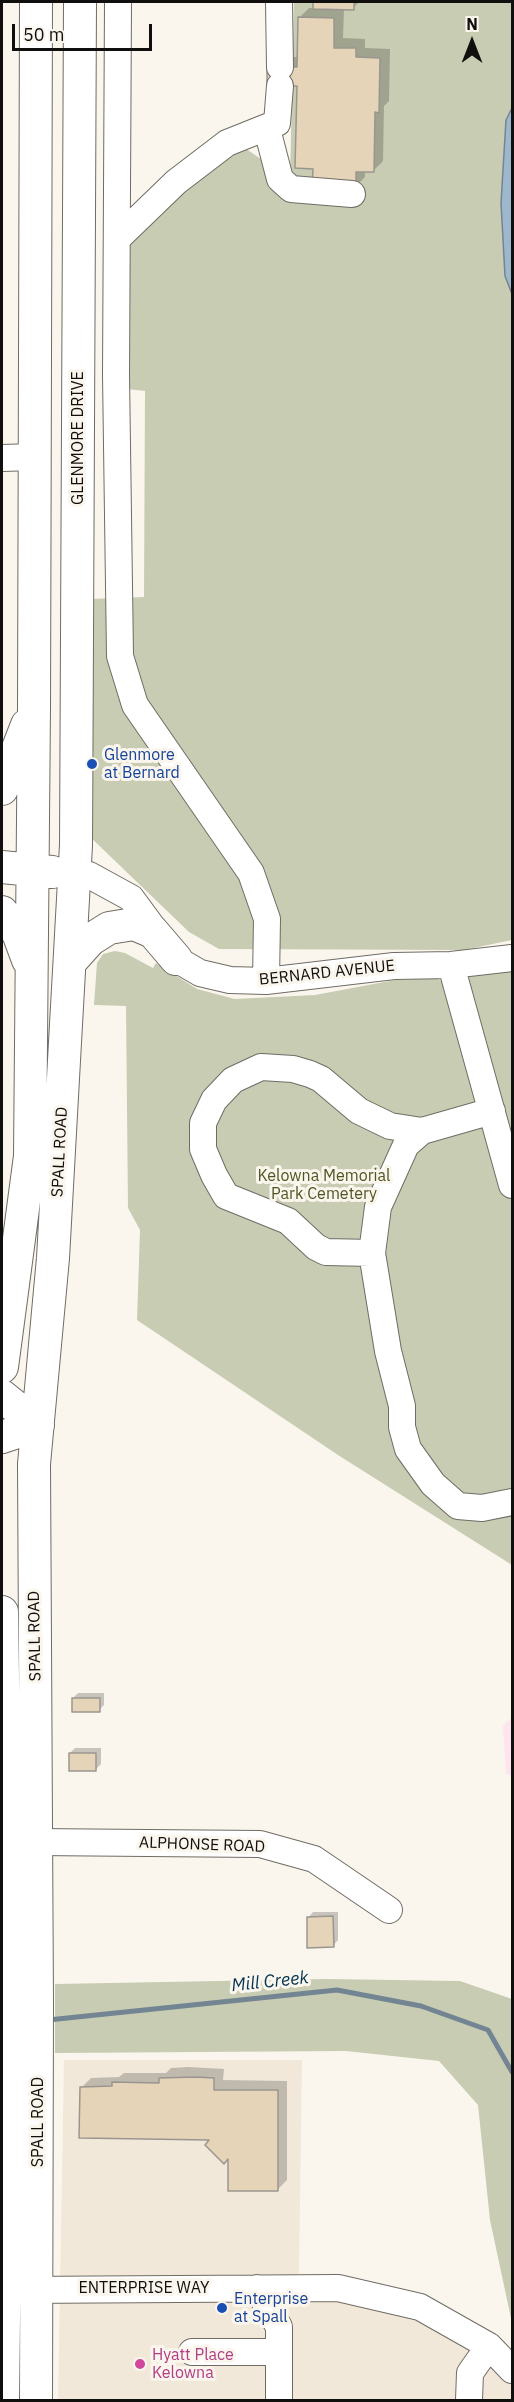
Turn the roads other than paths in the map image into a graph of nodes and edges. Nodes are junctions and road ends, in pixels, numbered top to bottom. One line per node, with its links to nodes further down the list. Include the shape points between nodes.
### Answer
1 (36, 2): 8 (main road)
2 (81, 2): 14 (main road, GLENMORE DRIVE)
3 (118, 2): 7 (street)
4 (279, 2): 5 (street, via 279,114 277,123)
5 (267, 129): 6 (street, via 280,179 291,189); 7 (street, via 227,143 160,196)
6 (352, 194)
7 (117, 239): 21 (street, via 117,604 123,670 139,711 251,873 267,919)
8 (34, 457): 9 (street); 10 (main road)
9 (2, 458)
10 (34, 707): 11 (main road); 13 (main road); 14 (main road)
11 (2, 789)
12 (2, 867): 13 (main road, BERNARD AVENUE)
13 (33, 869): 14 (main road, BERNARD AVENUE); 20 (main road, SPALL ROAD)
14 (74, 874): 17 (street, BERNARD AVENUE, via 89,875 131,898); 18 (main road, SPALL ROAD)
15 (2, 912): 20 (main road, via 18,933)
16 (513, 958): 19 (street, BERNARD AVENUE)
17 (176, 959): 18 (main road, via 153,932 134,924 110,928 90,940); 21 (street, BERNARD AVENUE, via 200,973 230,980)
18 (71, 960): 30 (main road, SPALL ROAD, via 53,1258)
19 (451, 965): 21 (street, BERNARD AVENUE, via 394,966); 22 (street)
20 (32, 973): 24 (main road, SPALL ROAD)
21 (266, 981)
22 (492, 1111): 23 (street); 25 (street)
23 (422, 1131): 27 (street, via 406,1145 378,1208); 27 (street, via 390,1126 359,1111 310,1074 261,1067 233,1080 214,1100 203,1123 203,1149 226,1196 288,1221 326,1252)
24 (30, 1156): 26 (main road); 28 (main road, SPALL ROAD)
25 (513, 1185)
26 (2, 1218)
27 (372, 1253): 32 (street, via 408,1449 433,1484 458,1506 482,1508)
28 (2, 1367)
29 (2, 1396): 30 (main road)
30 (38, 1425): 31 (main road); 34 (main road, SPALL ROAD, via 33,1535)
31 (2, 1437)
32 (513, 1502)
33 (2, 1612): 35 (main road, SPALL ROAD)
34 (35, 1842): 36 (street, ALPHONSE ROAD, via 260,1844 314,1859); 37 (main road, SPALL ROAD)
35 (3, 1905): 37 (main road, SPALL ROAD)
36 (389, 1910)
37 (23, 2002): 38 (main road, SPALL ROAD)
38 (22, 2053): 41 (main road, SPALL ROAD); 42 (main road, SPALL ROAD)
39 (257, 2288): 40 (street, ENTERPRISE WAY); 41 (street, ENTERPRISE WAY); 43 (street)
40 (305, 2288): 43 (street); 44 (street, ENTERPRISE WAY, via 338,2288 420,2307)
41 (38, 2289): 42 (street, ENTERPRISE WAY); 49 (main road, SPALL ROAD)
42 (5, 2290): 48 (main road, SPALL ROAD)
43 (279, 2326): 46 (street)
44 (489, 2346): 47 (street, ENTERPRISE WAY); 51 (street, via 470,2373)
45 (192, 2352): 46 (street)
46 (279, 2352): 50 (street)
47 (513, 2370)
48 (3, 2400)
49 (36, 2400)
50 (279, 2400)
51 (469, 2400)

